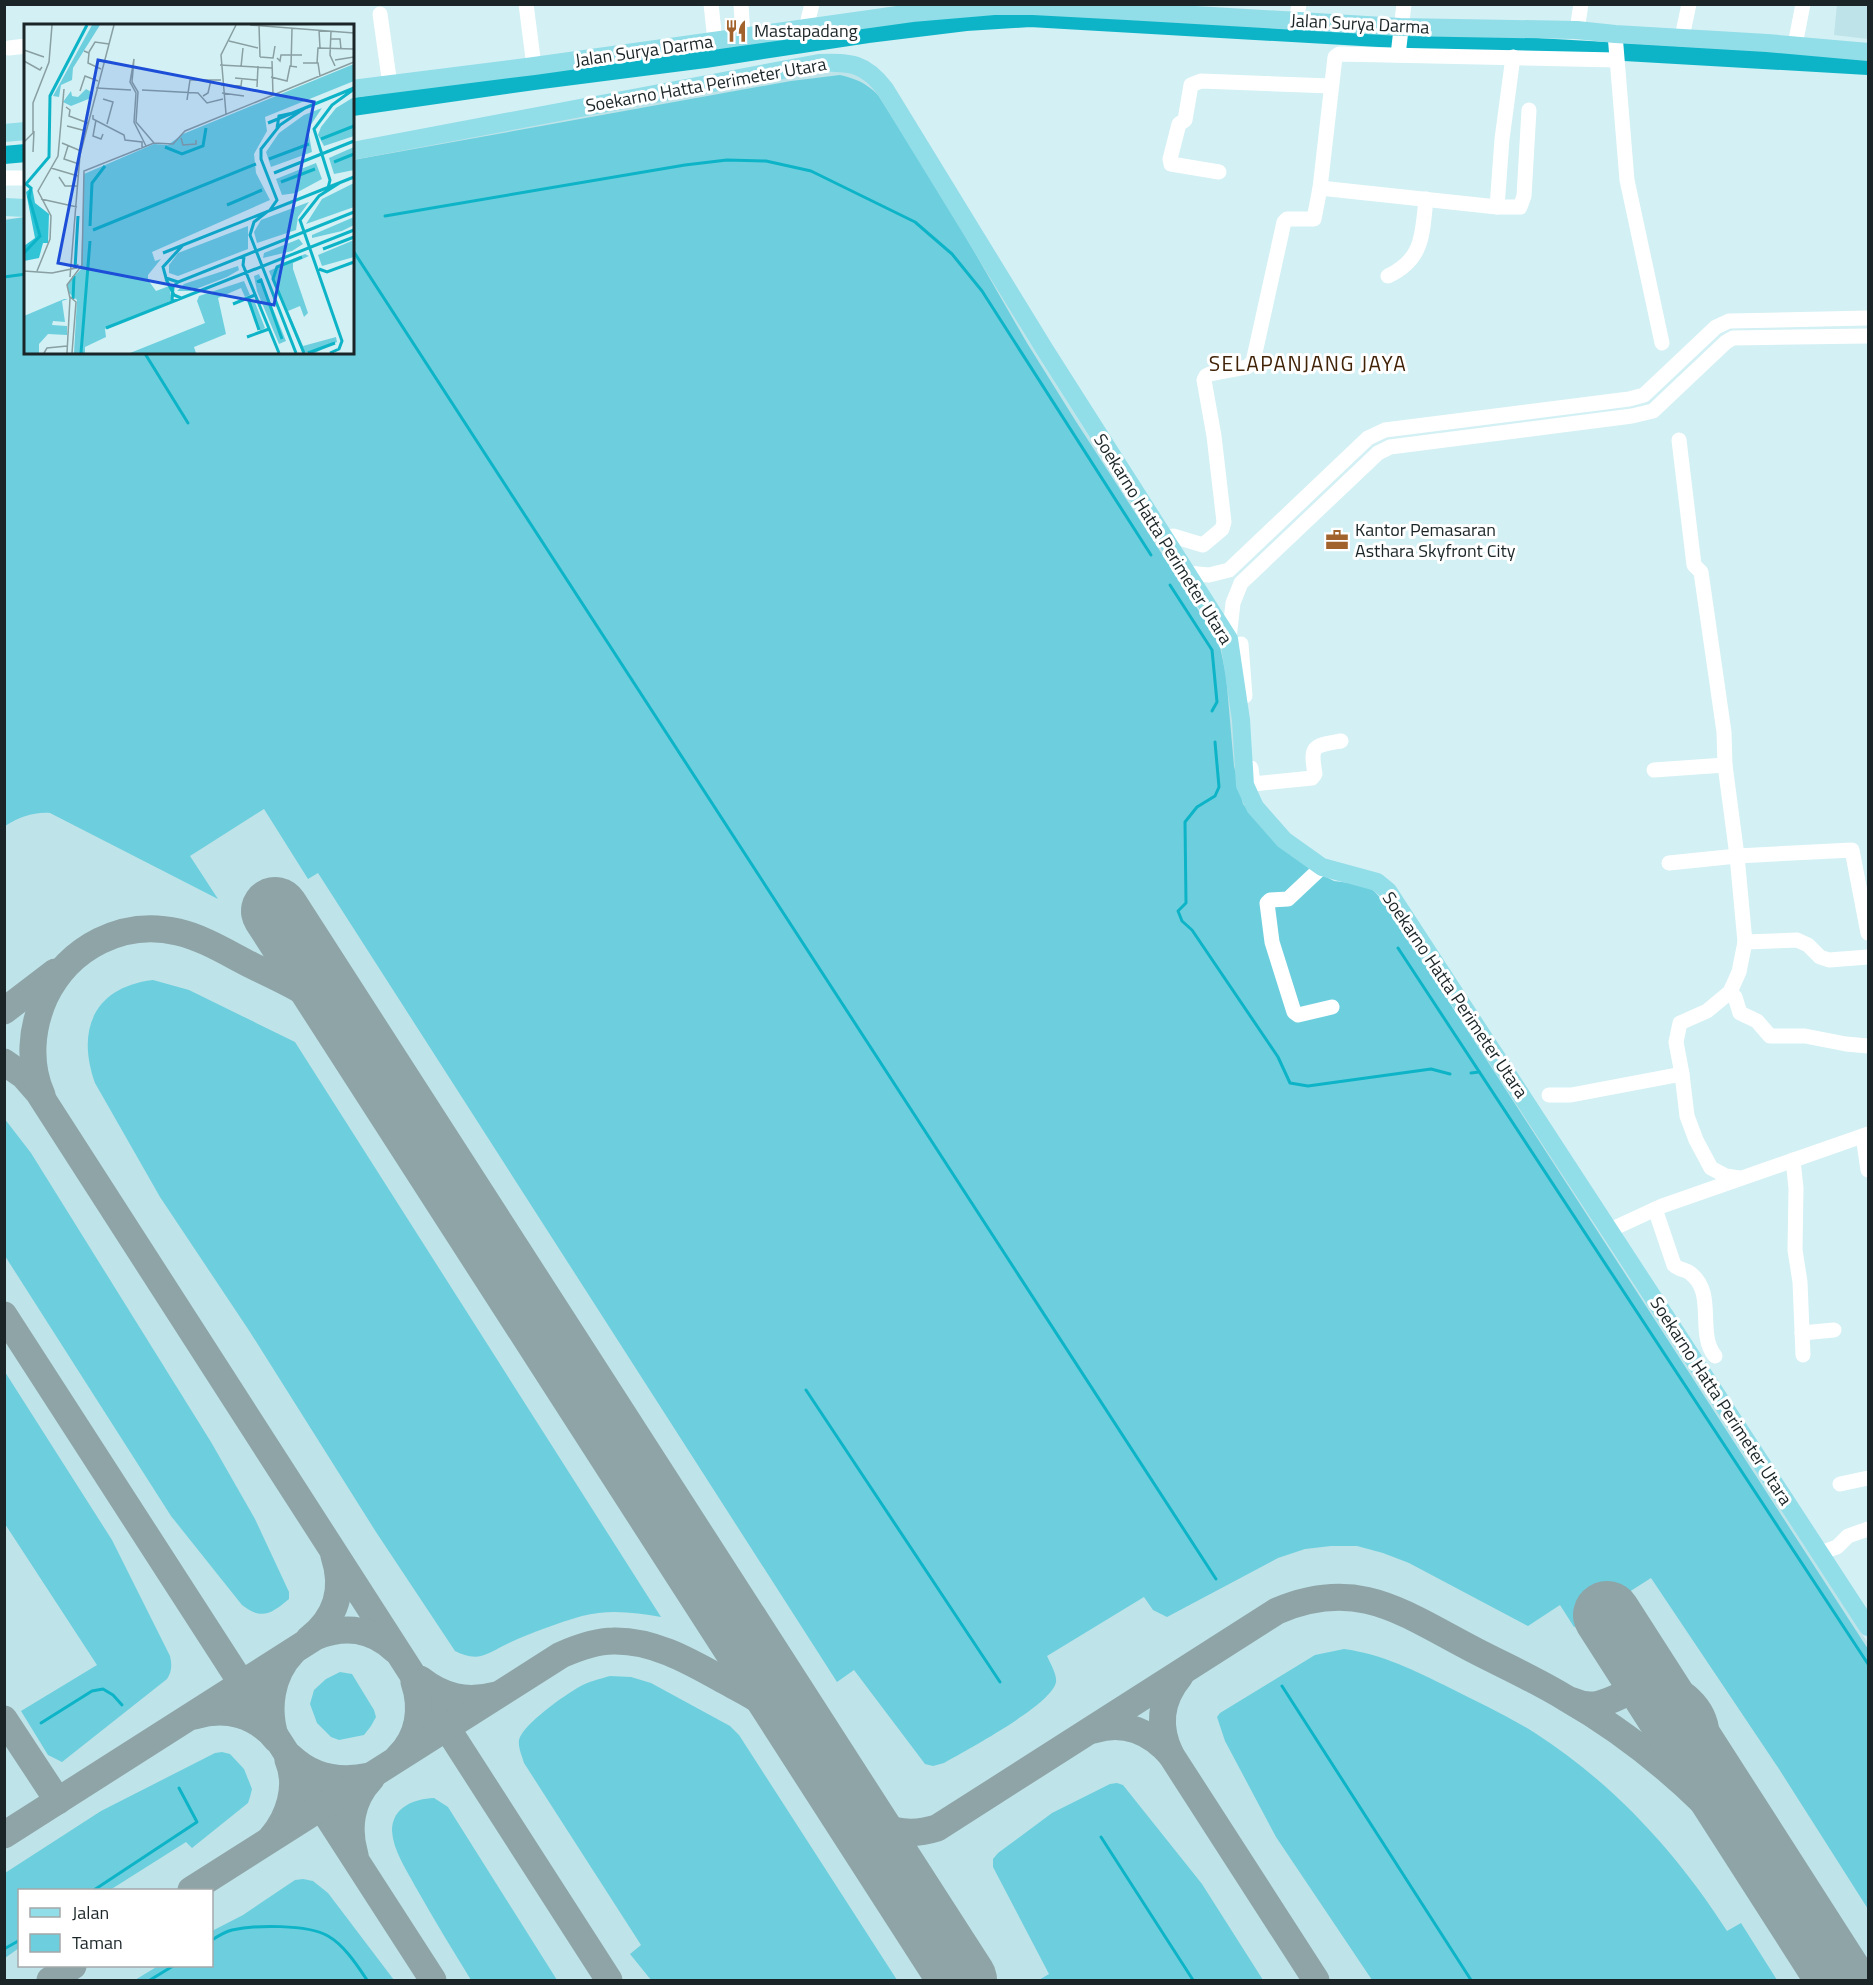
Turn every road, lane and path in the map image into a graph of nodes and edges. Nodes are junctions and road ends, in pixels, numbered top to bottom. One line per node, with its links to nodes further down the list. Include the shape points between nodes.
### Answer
1 (526, 4): 27 (street)
2 (711, 4): 19 (street)
3 (741, 4): 16 (street)
4 (812, 4): 14 (street)
5 (1404, 4): 20 (street)
6 (1581, 4): 15 (street)
7 (1689, 4): 18 (street)
8 (1803, 4): 21 (street)
9 (1033, 5): 10 (main road, Jalan Surya Darma); 11 (main road, Jalan Surya Darma)
10 (910, 9): 14 (main road, Jalan Surya Darma)
11 (1219, 10): 12 (main road, Jalan Surya Darma)
12 (1298, 13): 20 (main road, Jalan Surya Darma)
13 (380, 14): 28 (street)
14 (806, 28): 16 (main road, Jalan Surya Darma)
15 (1577, 30): 17 (main road, Jalan Surya Darma); 20 (main road, Jalan Surya Darma)
16 (743, 37): 19 (main road, Jalan Surya Darma)
17 (1615, 37): 18 (main road, Jalan Surya Darma); 26 (street)
18 (1682, 37): 21 (main road, Jalan Surya Darma)
19 (715, 41): 27 (main road, Jalan Surya Darma)
20 (1399, 41): 25 (street); 29 (street, via 1339,54 1335,57)
21 (1795, 45): 24 (main road, Jalan Surya Darma)
22 (24, 46): 23 (street)
23 (9, 48)
24 (1868, 51)
25 (1513, 57): 26 (street); 41 (street)
26 (1616, 59): 50 (street, via 1628,180)
27 (534, 66): 28 (main road, Jalan Surya Darma)
28 (390, 85): 30 (main road, Jalan Surya Darma)
29 (1331, 86): 35 (street, via 1201,81 1191,85 1171,164); 38 (street)
30 (354, 89)
31 (1529, 110): 41 (street, via 1523,201 1520,207)
32 (24, 131): 33 (main road)
33 (4, 133)
34 (354, 152): 56 (main road, Soekarno Hatta Perimeter Utara, via 819,63 847,62 862,67 875,75 885,89)
35 (1219, 172)
36 (4, 178): 37 (street)
37 (24, 178)
38 (1320, 188): 39 (street); 56 (street, via 1314,219 1284,222 1253,362 1247,367 1210,374 1204,380 1214,436 1222,529 1203,544 1173,536)
39 (1426, 199): 41 (street); 43 (street, via 1416,253 1408,264)
40 (4, 207): 42 (main road)
41 (1497, 207)
42 (24, 208)
43 (1388, 276)
44 (1847, 318): 45 (street); 46 (street); 47 (street)
45 (1869, 318)
46 (1830, 319): 49 (street); 51 (street, via 1729,321 1716,327 1644,395)
47 (1847, 336): 48 (street); 49 (street)
48 (1869, 336)
49 (1830, 337): 52 (street, via 1733,338 1653,411)
50 (1662, 344)
51 (1522, 412): 52 (street); 54 (street, via 1385,430 1368,438)
52 (1524, 430): 55 (street, via 1390,447 1378,453)
53 (1679, 440): 60 (street, via 1694,565 1701,572 1705,595)
54 (1286, 516): 55 (street); 57 (street, via 1229,570 1209,575)
55 (1297, 530): 58 (street, via 1241,583 1233,603)
56 (1166, 540): 57 (main road, Soekarno Hatta Perimeter Utara)
57 (1187, 573): 58 (main road, Soekarno Hatta Perimeter Utara)
58 (1230, 643): 62 (main road, Soekarno Hatta Perimeter Utara)
59 (1341, 741): 62 (street, via 1314,748 1312,777)
60 (1725, 765): 61 (street); 63 (street)
61 (1654, 770)
62 (1249, 785): 65 (main road, Soekarno Hatta Perimeter Utara, via 1255,807 1284,840)
63 (1737, 856): 64 (street); 66 (street, via 1852,850); 67 (street)
64 (1669, 863)
65 (1322, 867): 70 (street, via 1288,899 1267,903 1272,942 1294,1012 1298,1015); 79 (main road, Soekarno Hatta Perimeter Utara, via 1377,882 1388,891)
66 (1869, 933)
67 (1745, 942): 68 (street, via 1797,940 1829,960); 69 (street)
68 (1869, 957)
69 (1730, 992): 71 (street, via 1740,1013 1757,1021 1770,1036 1805,1036); 72 (street, via 1707,1011 1680,1023 1676,1042)
70 (1332, 1007)
71 (1869, 1046)
72 (1682, 1074): 73 (street, via 1571,1095); 77 (street, via 1687,1116 1711,1168)
73 (1549, 1095)
74 (1866, 1135): 75 (street); 76 (street)
75 (1793, 1160): 77 (street); 81 (street)
76 (1869, 1170)
77 (1739, 1178): 78 (street)
78 (1655, 1209): 79 (street); 83 (street, via 1674,1265 1690,1273 1704,1291 1712,1351)
79 (1610, 1230): 83 (main road, Soekarno Hatta Perimeter Utara)
80 (1834, 1330): 81 (street)
81 (1802, 1333): 82 (street)
82 (1803, 1355)
83 (1696, 1361): 87 (main road, Soekarno Hatta Perimeter Utara)
84 (1869, 1478): 85 (street)
85 (1840, 1484)
86 (1869, 1529): 87 (street)
87 (1820, 1553): 88 (main road, Soekarno Hatta Perimeter Utara)
88 (1865, 1617)

